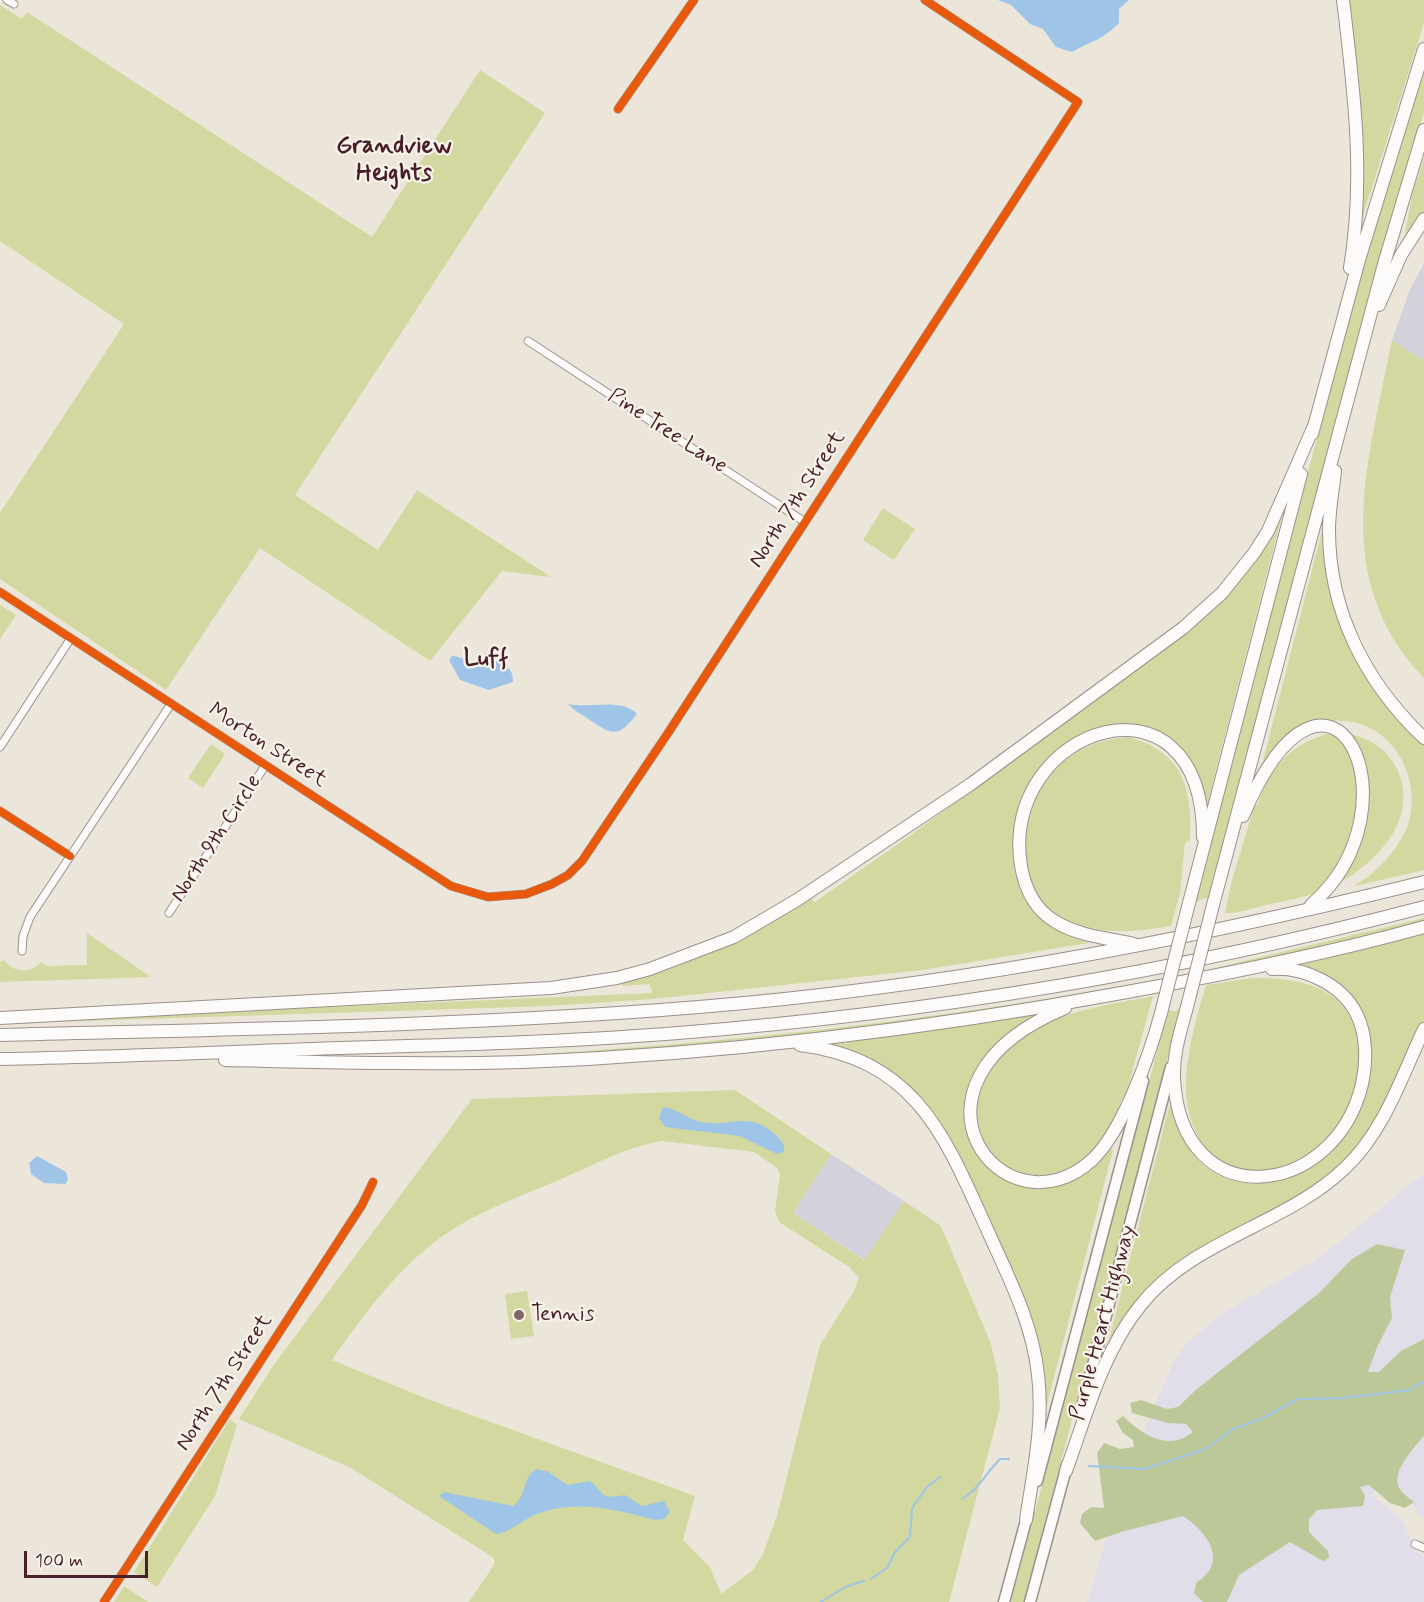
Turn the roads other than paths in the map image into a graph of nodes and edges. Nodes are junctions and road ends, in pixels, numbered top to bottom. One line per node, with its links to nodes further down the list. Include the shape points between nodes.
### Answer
1 (693, 0): 5 (street)
2 (925, 0): 13 (street, North 7th Street, via 1078,102)
3 (1343, 0): 8 (highway, via 1358,167 1353,250)
4 (1424, 49): 8 (highway)
5 (618, 109)
6 (1424, 130): 10 (highway)
7 (1424, 219): 10 (highway, via 1401,255)
8 (1341, 323): 11 (highway)
9 (528, 341): 13 (street, Pine Tree Lane)
10 (1363, 341): 12 (highway)
11 (1314, 426): 23 (highway); 36 (highway, via 1268,531 1238,574 1203,611 971,784 735,937 650,969 551,988)
12 (1339, 431): 18 (highway, via 1329,530 1338,598 1353,642 1375,682); 24 (highway)
13 (805, 522): 27 (street, North 7th Street, via 594,845 568,875)
14 (0, 592): 15 (street, Morton Street)
15 (71, 638): 16 (street, Morton Street); 19 (street)
16 (171, 704): 20 (street, Morton Street); 22 (street)
17 (1351, 726): 24 (highway, via 1314,730 1281,752 1251,797)
18 (1424, 738)
19 (0, 747)
20 (265, 766): 27 (street, Morton Street, via 451,886 488,897); 29 (street, North 9th Circle)
21 (0, 811): 22 (street)
22 (70, 856): 33 (street, via 30,917)
23 (1201, 858): 32 (highway, via 1201,813 1189,773 1172,748 1153,735 1128,728 1098,733 1063,753 1042,777 1026,807 1020,843 1022,874 1033,900 1047,916 1072,930); 41 (highway, bridge)
24 (1226, 859): 40 (highway, bridge)
25 (1424, 882): 30 (highway)
26 (1340, 889): 30 (highway, via 1303,909)
27 (526, 894)
28 (1424, 907): 42 (highway, via 1230,953 1076,982 796,1022 543,1042)
29 (169, 913)
30 (1270, 919): 32 (highway)
31 (1424, 927): 34 (highway)
32 (1138, 944): 38 (highway, via 950,978 702,1007 489,1020)
33 (22, 951)
34 (1244, 970): 35 (highway); 40 (highway, via 1279,969 1314,977 1345,997 1359,1018 1365,1045 1364,1077 1355,1107 1334,1139 1304,1163 1273,1176 1247,1178 1214,1165 1197,1147 1178,1106 1174,1076)
35 (1089, 999): 39 (highway); 41 (highway, via 1029,1026 1000,1048 980,1073 971,1093 970,1125 989,1161 1006,1173 1029,1181 1059,1179 1080,1169 1099,1152 1111,1133)
36 (0, 1018)
37 (1424, 1029): 45 (highway, via 1380,1123 1347,1166 1317,1191 1186,1264 1140,1305 1106,1364)
38 (0, 1035)
39 (784, 1043): 42 (highway, via 690,1053 522,1062); 46 (highway, via 832,1051 882,1073 912,1096 949,1147 1020,1302 1035,1350 1040,1424)
40 (1177, 1044): 45 (main road, Purple Heart Highway)
41 (1150, 1055): 46 (main road, Purple Heart Highway)
42 (100, 1056): 43 (highway)
43 (0, 1059)
44 (373, 1182): 49 (street, North 7th Street, via 362,1205)
45 (1066, 1471): 51 (main road, Purple Heart Highway)
46 (1026, 1520): 50 (main road, Purple Heart Highway)
47 (1415, 1544): 48 (street)
48 (1424, 1548)
49 (105, 1602)
50 (1004, 1602)
51 (1030, 1602)

